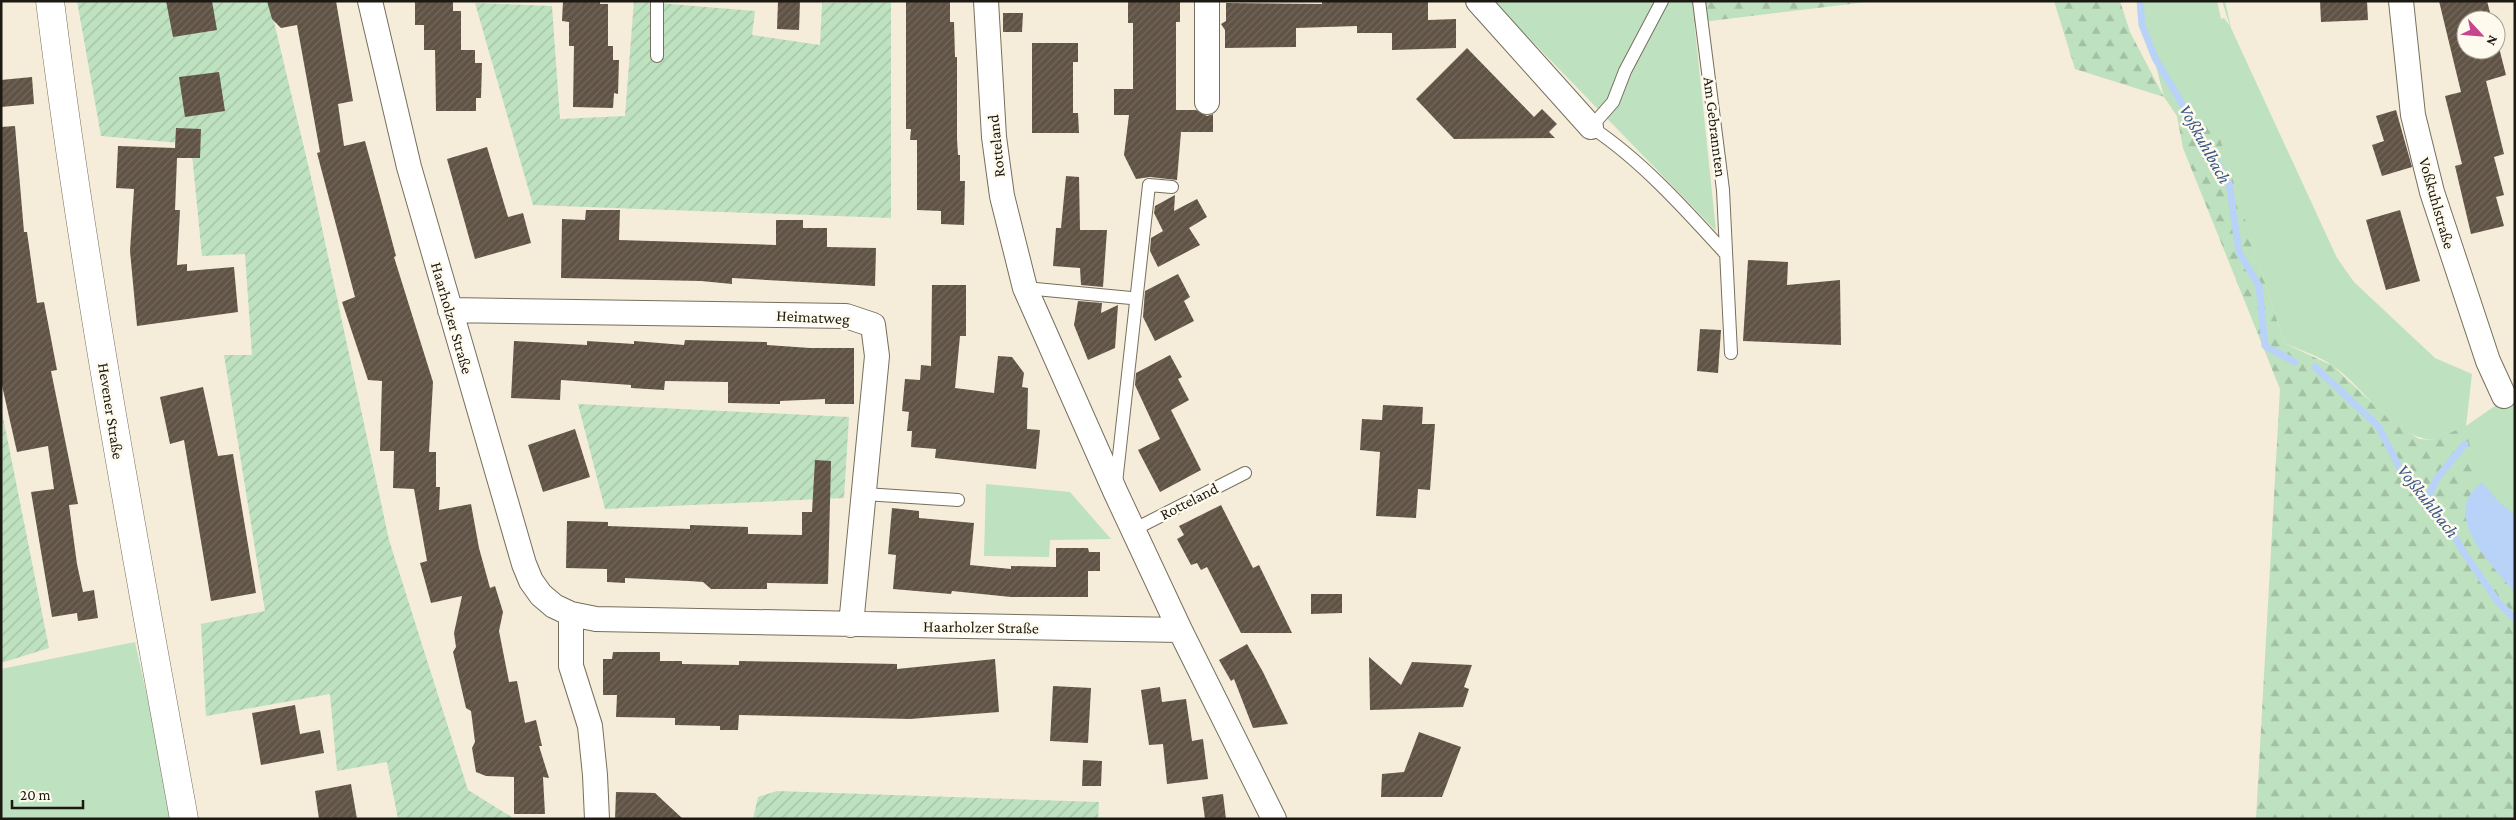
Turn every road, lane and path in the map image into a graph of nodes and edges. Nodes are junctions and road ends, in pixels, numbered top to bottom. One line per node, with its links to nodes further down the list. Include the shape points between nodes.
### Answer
1 (50, 1): 28 (street, Hevener Straße, via 84,247 118,456)
2 (370, 1): 17 (street, Haarholzer Straße, via 409,167)
3 (657, 1): 10 (lane)
4 (986, 1): 15 (street, Rotteland, via 996,157 1002,196)
5 (1207, 1): 11 (street)
6 (1478, 1): 12 (street)
7 (1662, 1): 12 (lane, via 1625,71 1613,102)
8 (1699, 1): 14 (lane, Am Gebrannten, via 1723,190)
9 (2401, 1): 19 (street, Voßkuhlstraße, via 2413,114 2432,192 2488,361)
10 (657, 56)
11 (1207, 102)
12 (1591, 127): 14 (lane, via 1610,139 1687,211)
13 (1172, 187): 21 (lane, via 1149,185)
14 (1725, 253): 18 (lane, Am Gebrannten)
15 (1025, 288): 16 (lane); 21 (street, Rotteland)
16 (1131, 298)
17 (450, 310): 22 (street, Heimatweg, via 846,316 873,325 877,356); 25 (street, Haarholzer Straße, via 524,564 541,595)
18 (1731, 353)
19 (2504, 396)
20 (1245, 473): 24 (lane, Rotteland)
21 (1115, 491): 24 (street, Rotteland)
22 (864, 494): 23 (lane); 26 (street, Heimatweg)
23 (958, 500)
24 (1133, 530): 27 (street, Rotteland)
25 (570, 614): 26 (street, Haarholzer Straße, via 596,619); 29 (street, via 571,666 590,726)
26 (851, 625): 27 (street, Haarholzer Straße)
27 (1180, 630): 30 (street)
28 (184, 819)
29 (597, 819)
30 (1274, 819)

